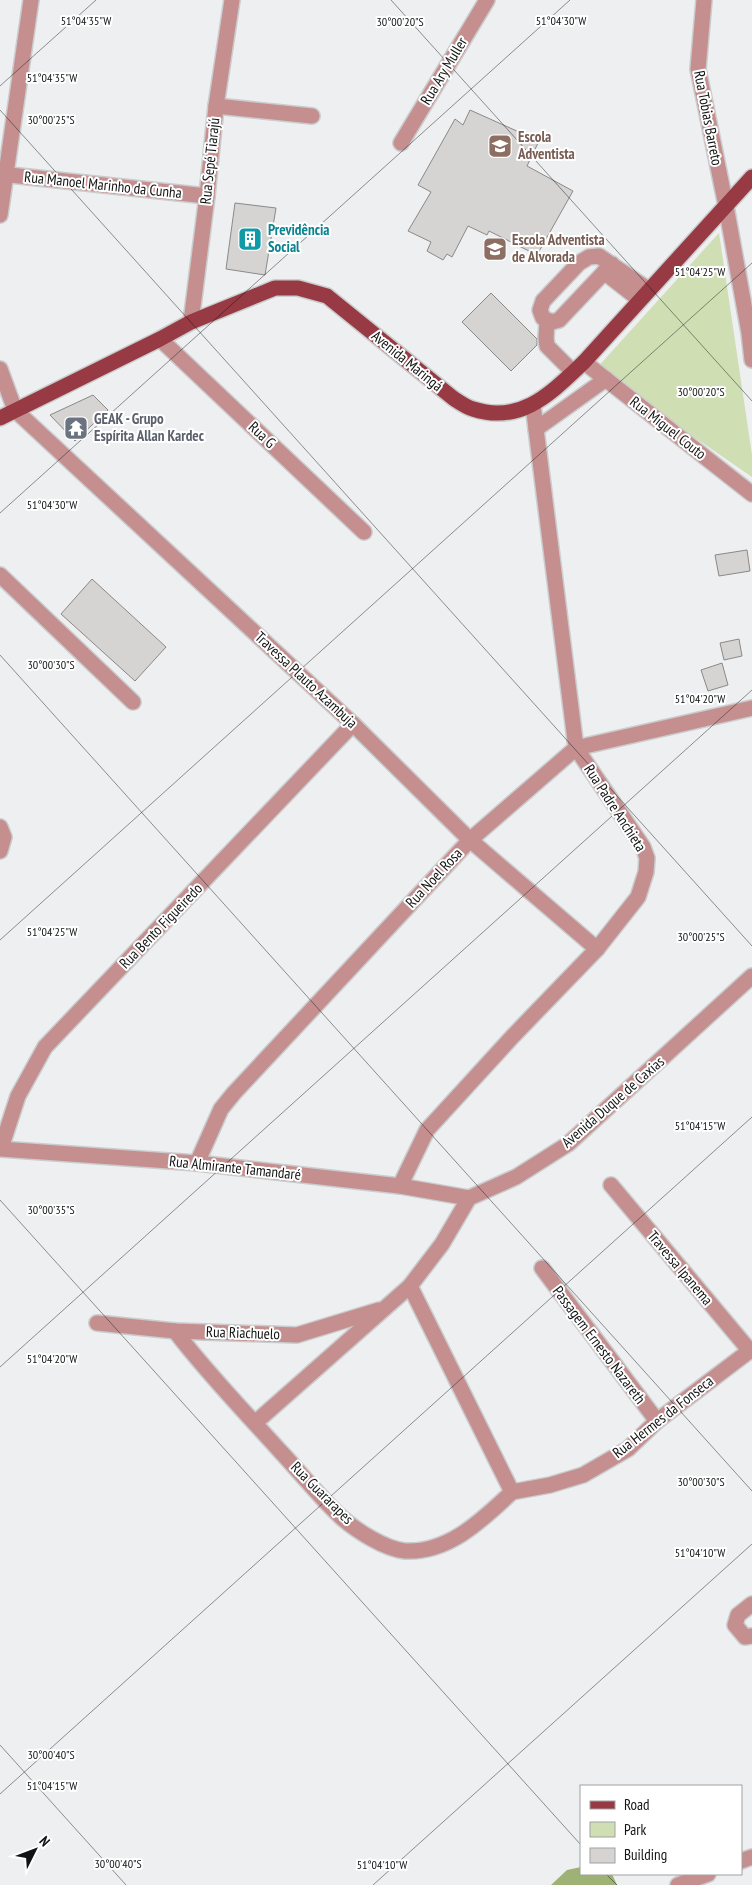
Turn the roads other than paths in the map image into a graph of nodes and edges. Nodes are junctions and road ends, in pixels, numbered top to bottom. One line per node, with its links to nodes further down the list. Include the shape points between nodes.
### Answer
1 (31, 0): 8 (street)
2 (232, 0): 5 (street, Rua Sepé Tiarajú)
3 (486, 0): 7 (street, Rua Ary Muller)
4 (704, 0): 11 (street, Rua Tobias Barreto, via 698,69)
5 (216, 106): 6 (street); 10 (street, Rua Sepé Tiarajú)
6 (312, 116)
7 (401, 143)
8 (2, 174): 10 (street, Rua Manoel Marinho da Cunha); 12 (street)
9 (752, 177): 11 (main road, Avenida Maringá)
10 (207, 196): 16 (street, Rua Sepé Tiarajú)
11 (726, 206): 14 (main road, Avenida Maringá); 17 (street, Rua Tobias Barreto)
12 (0, 215)
13 (608, 268): 14 (street); 15 (street, via 559,320); 15 (street, Rua Miguel Couto, via 600,256 590,256 579,263 543,301 540,310 542,318)
14 (644, 295): 20 (main road, Avenida Maringá)
15 (547, 321): 20 (street, Rua Miguel Couto, via 547,346)
16 (191, 322): 18 (main road, Avenida Maringá); 23 (main road, Avenida Maringá, via 275,288 298,288 328,296 453,398 472,409 513,412)
17 (750, 333): 19 (street, Rua Tobias Barreto)
18 (160, 339): 24 (main road, Avenida Maringá); 28 (street, Rua G)
19 (752, 360)
20 (578, 367): 22 (street, Rua Miguel Couto); 23 (main road, Avenida Maringá)
21 (0, 369): 24 (street)
22 (606, 379): 26 (street); 27 (street, Rua Miguel Couto)
23 (533, 405): 26 (street, Rua Padre Anchieta)
24 (15, 410): 25 (main road, Avenida Maringá); 32 (street, Travessa Plauto Azambuja)
25 (0, 418)
26 (536, 429): 33 (street, Rua Padre Anchieta)
27 (752, 494)
28 (364, 532)
29 (0, 575): 30 (street)
30 (134, 702)
31 (752, 708): 33 (street, Rua Noel Rosa)
32 (353, 724): 35 (street, Travessa Plauto Azambuja); 39 (street, Rua Bento Figueiredo, via 45,1047 18,1096)
33 (576, 748): 35 (street, Rua Noel Rosa); 37 (street, Rua Padre Anchieta, via 647,858 638,897)
34 (0, 827): 36 (street, via 4,837)
35 (470, 840): 37 (street, Travessa Plauto Azambuja); 40 (street, Rua Noel Rosa, via 221,1109)
36 (0, 851)
37 (596, 949): 42 (street, Rua Padre Anchieta, via 427,1130)
38 (752, 976): 43 (street, Avenida Duque de Caxias, via 568,1144 516,1177)
39 (0, 1148): 40 (street, Rua Almirante Tamandaré)
40 (198, 1163): 42 (street, Rua Almirante Tamandaré)
41 (611, 1184): 49 (street, Travessa Ipanema)
42 (400, 1186): 43 (street, Rua Almirante Tamandaré)
43 (470, 1198): 45 (street, via 442,1244)
44 (542, 1268): 50 (street, Passagem Ernesto Nazareth)
45 (410, 1286): 46 (street); 52 (street)
46 (385, 1308): 48 (street, Rua Riachuelo, via 297,1335); 51 (street)
47 (98, 1323): 48 (street, Rua Riachuelo)
48 (175, 1331): 51 (street, Rua Guararapes, via 203,1368)
49 (751, 1350): 50 (street, Rua Hermes da Fonseca)
50 (657, 1421): 52 (street, Rua Hermes da Fonseca, via 628,1449 583,1475)
51 (255, 1422): 52 (street, Rua Guararapes, via 342,1518 381,1544 404,1551 432,1549 456,1538 484,1519)
52 (512, 1492)
53 (752, 1604): 54 (street, via 738,1615 735,1625 745,1637)
54 (752, 1636)
55 (705, 1875): 56 (street)
56 (678, 1885)

